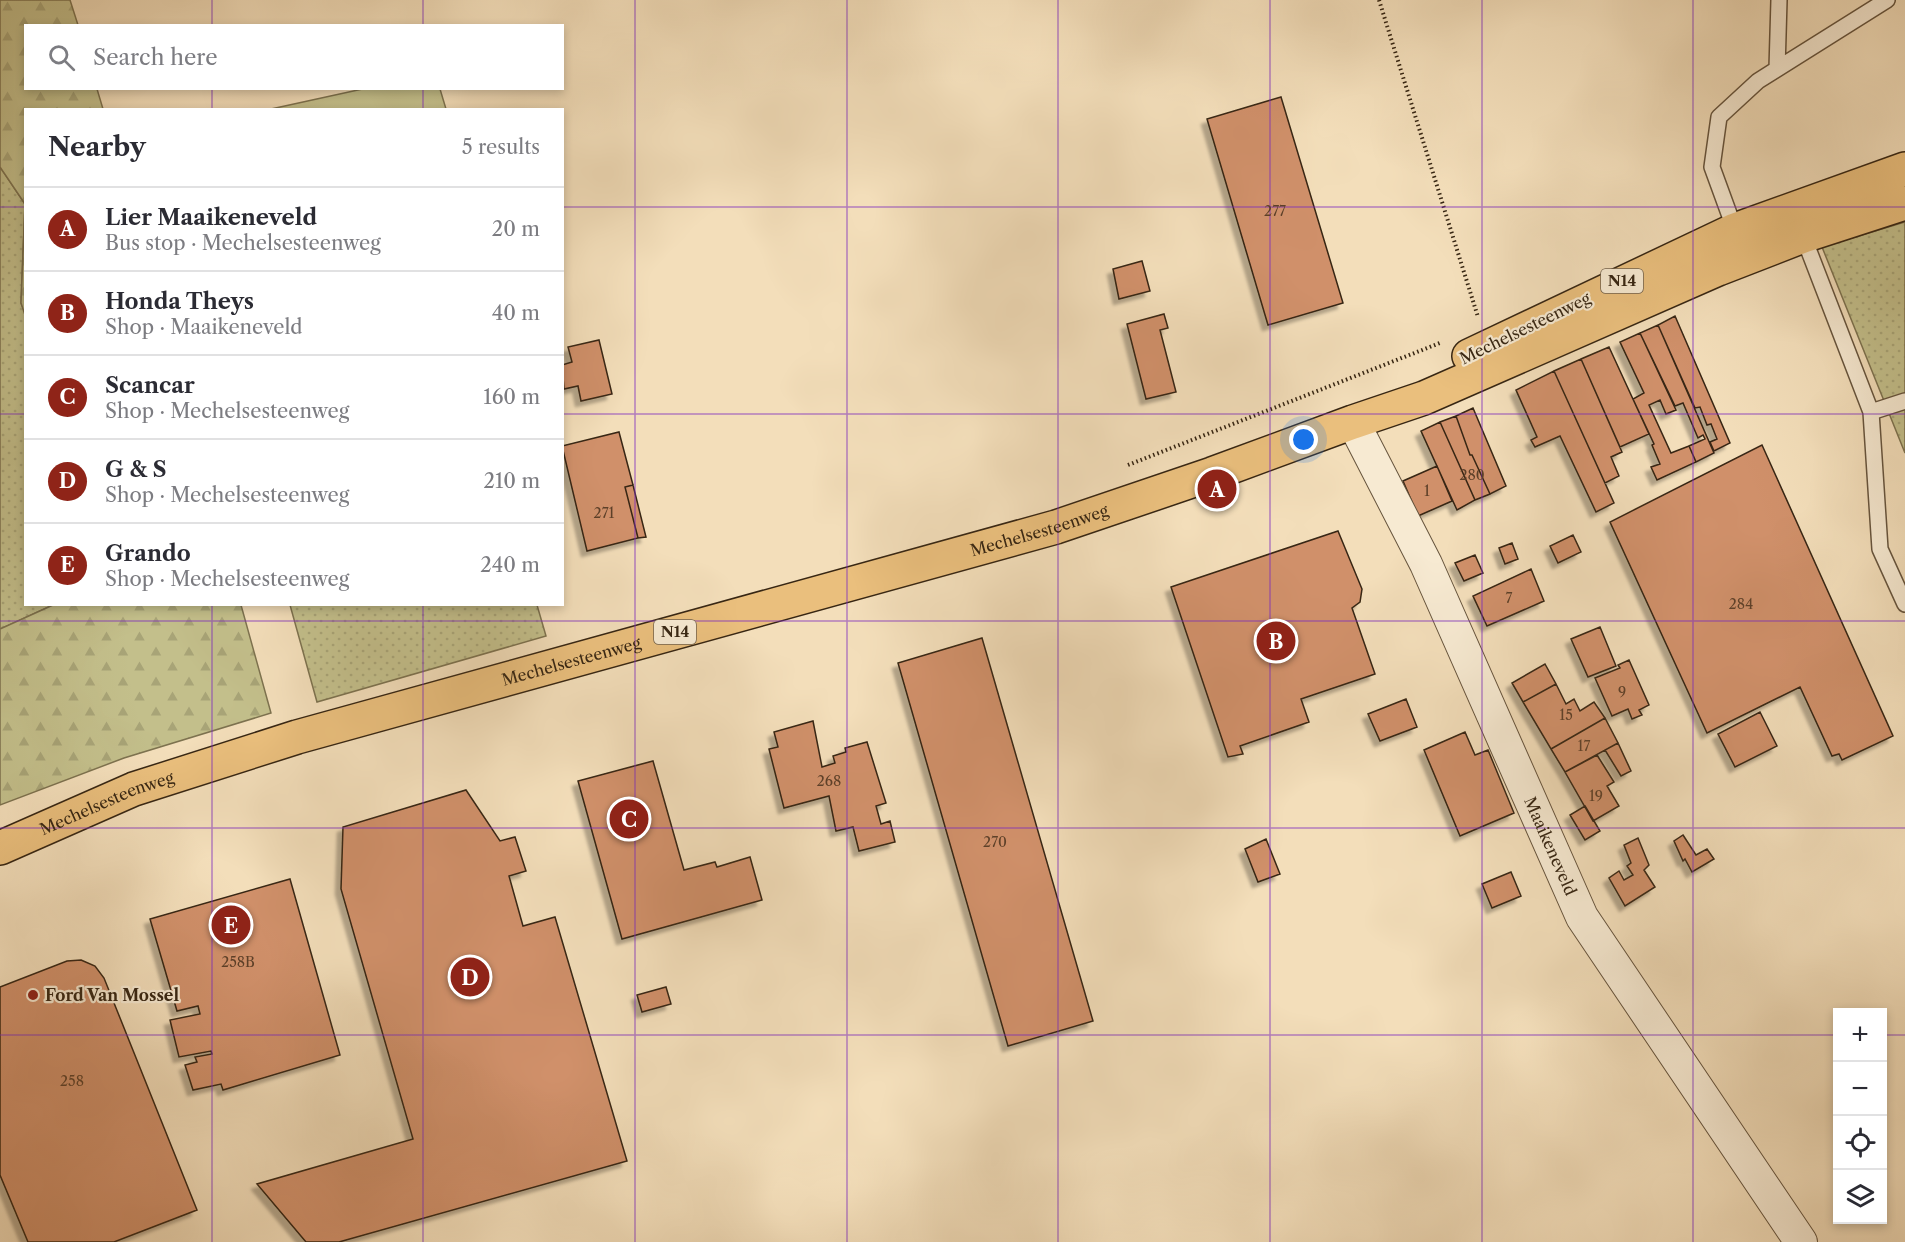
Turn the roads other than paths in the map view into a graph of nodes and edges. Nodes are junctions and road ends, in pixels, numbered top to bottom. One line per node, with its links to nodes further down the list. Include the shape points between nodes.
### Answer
1 (1779, 0): 3 (lane)
2 (1887, 0): 3 (lane)
3 (1777, 69): 7 (lane, via 1719,117 1712,167)
4 (1905, 169): 6 (main road, Mechelsesteenweg / N14)
5 (1905, 203): 6 (main road, Mechelsesteenweg / N14)
6 (1798, 222): 7 (main road, Mechelsesteenweg / N14); 9 (lane); 10 (main road, Mechelsesteenweg / N14, via 1718,269 1425,398)
7 (1735, 230): 10 (main road, Mechelsesteenweg / N14, via 1419,380)
8 (1905, 401): 9 (lane)
9 (1871, 411): 11 (lane, via 1880,549)
10 (1353, 422): 12 (main road, Mechelsesteenweg / N14, via 1056,527 286,740 134,789); 13 (street, Maaikeneveld, via 1426,564 1581,917)
11 (1905, 604)
12 (0, 848)
13 (1801, 1242)

